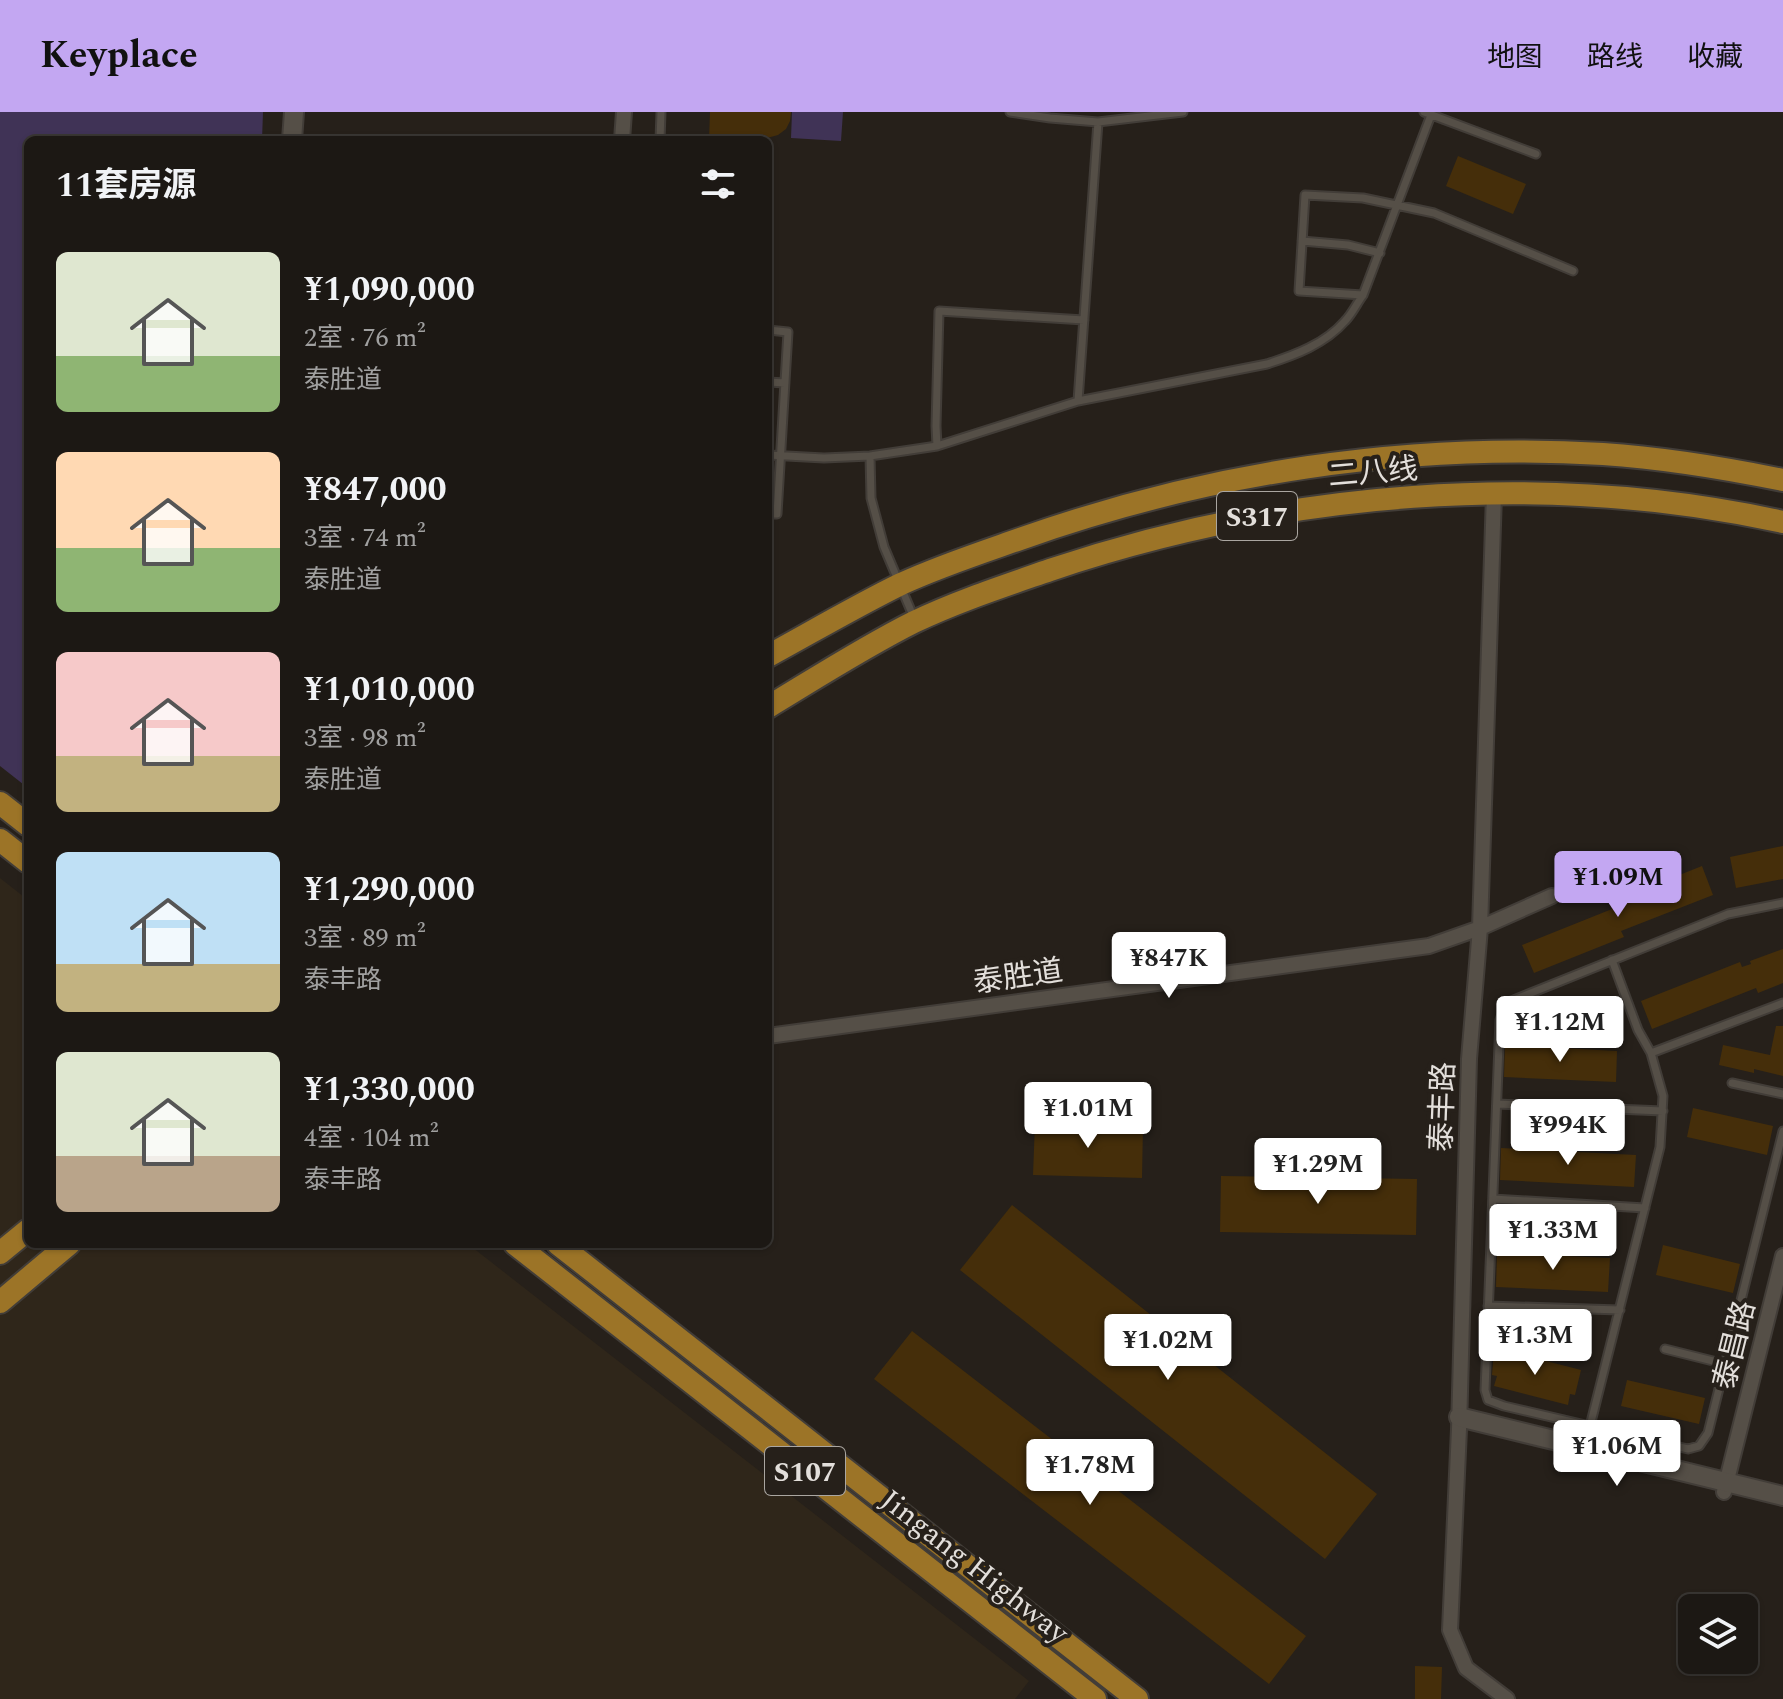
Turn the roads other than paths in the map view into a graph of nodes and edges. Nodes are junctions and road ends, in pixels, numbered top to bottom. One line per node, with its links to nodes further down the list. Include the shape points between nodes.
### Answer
1 (282, 112): 9 (street)
2 (294, 112): 10 (street)
3 (624, 112): 11 (street)
4 (661, 112): 12 (lane)
5 (1010, 112): 8 (lane)
6 (1183, 112): 8 (lane)
7 (1428, 114): 13 (lane); 14 (lane)
8 (1098, 122): 19 (lane)
9 (280, 136)
10 (292, 136)
11 (622, 136)
12 (660, 136)
13 (1536, 154)
14 (1398, 205): 15 (lane, via 1305,195); 16 (lane); 17 (lane, via 1434,213)
15 (1302, 241): 16 (lane); 18 (lane, via 1299,291)
16 (1380, 253): 18 (lane)
17 (1573, 271)
18 (1363, 295): 23 (lane, via 1346,321 1296,355)
19 (1084, 320): 23 (lane); 24 (lane, via 939,311)
20 (772, 330): 22 (lane, via 788,332)
21 (772, 382): 22 (lane)
22 (785, 383): 26 (lane)
23 (1078, 401): 24 (lane)
24 (937, 446): 27 (lane)
25 (772, 455): 26 (lane)
26 (780, 456): 27 (lane); 30 (lane, via 777,514)
27 (870, 456): 32 (lane, via 871,498)
28 (1783, 480): 32 (main road, 二八线 / S317, via 1605,455 1411,455 1173,492 1078,519)
29 (1494, 494): 31 (main road, 二八线 / S317, via 1641,499); 33 (main road, 二八线 / S317, via 1339,504 1236,520 1083,559); 42 (street, 泰丰路)
30 (772, 514)
31 (1783, 522)
32 (900, 585): 33 (lane); 34 (main road, 二八线 / S317)
33 (915, 622): 35 (main road, 二八线 / S317)
34 (772, 654)
35 (772, 705)
36 (0, 803): 37 (main road)
37 (24, 822)
38 (0, 840): 39 (main road)
39 (24, 859)
40 (1552, 896): 42 (street, 泰胜道)
41 (1783, 903): 43 (lane, via 1728,914)
42 (1480, 928): 45 (street, 泰胜道, via 1429,946); 65 (street, 泰丰路, via 1469,1059)
43 (1612, 960): 46 (lane); 49 (lane, via 1506,1003 1500,1020)
44 (1783, 1003): 46 (lane)
45 (772, 1035)
46 (1651, 1053): 50 (lane)
47 (1732, 1083): 48 (lane)
48 (1783, 1094)
49 (1497, 1104): 50 (lane); 52 (lane)
50 (1663, 1111): 53 (lane)
51 (1783, 1131): 64 (lane)
52 (1493, 1199): 53 (lane); 61 (lane)
53 (1645, 1208): 62 (lane)
54 (24, 1233): 58 (main road)
55 (64, 1248): 60 (main road)
56 (520, 1248): 71 (main road, Jingang Highway / S107)
57 (563, 1248): 72 (main road, Jingang Highway / S107)
58 (0, 1253)
59 (1783, 1256): 68 (street, 泰昌路)
60 (0, 1302)
61 (1488, 1306): 62 (lane); 66 (lane, via 1488,1400)
62 (1620, 1310): 66 (lane)
63 (1665, 1349): 64 (lane)
64 (1725, 1364): 66 (lane, via 1708,1433 1699,1446 1688,1449)
65 (1459, 1423): 67 (street); 73 (street, 泰丰路, via 1450,1630 1466,1668)
66 (1590, 1426): 67 (lane)
67 (1583, 1452): 68 (street)
68 (1725, 1487): 69 (street); 70 (street)
69 (1783, 1496)
70 (1783, 1507)
71 (1095, 1699)
72 (1137, 1699)
73 (1507, 1699)

